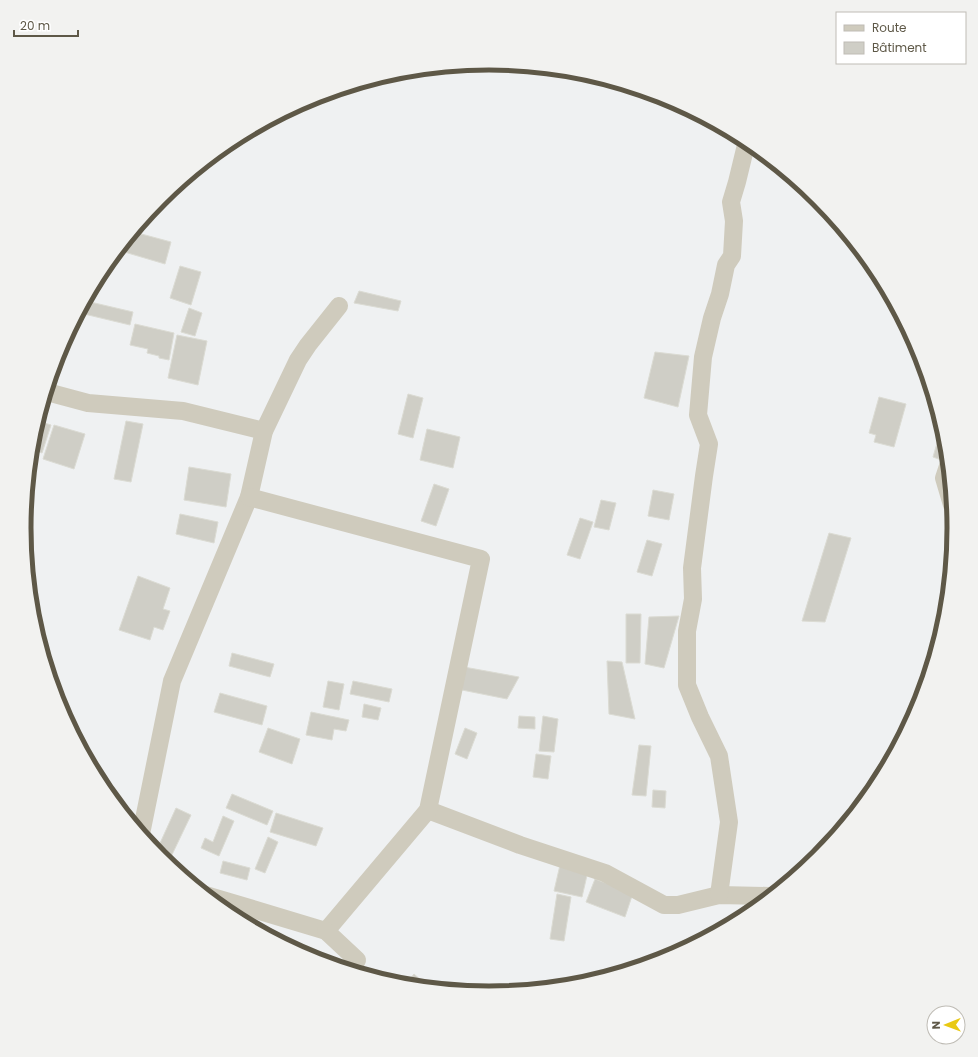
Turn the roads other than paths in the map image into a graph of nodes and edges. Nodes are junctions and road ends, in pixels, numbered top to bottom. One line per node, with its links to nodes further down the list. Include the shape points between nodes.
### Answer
1 (745, 149): 8 (street, via 731,202 734,221 732,256 726,265 703,358 698,415 710,444 693,560 693,599 687,632 687,685 719,756 729,822)
2 (339, 306): 4 (street, via 298,360)
3 (52, 393): 4 (street, via 88,403 183,411)
4 (264, 431): 5 (street)
5 (249, 497): 6 (street, via 481,559); 7 (street, via 172,681)
6 (428, 810): 8 (street, via 520,845 605,873 664,905 678,905); 11 (street)
7 (142, 827)
8 (720, 895): 9 (street)
9 (762, 896)
10 (221, 900): 11 (street)
11 (326, 931): 12 (street, via 357,960)
12 (354, 966)

